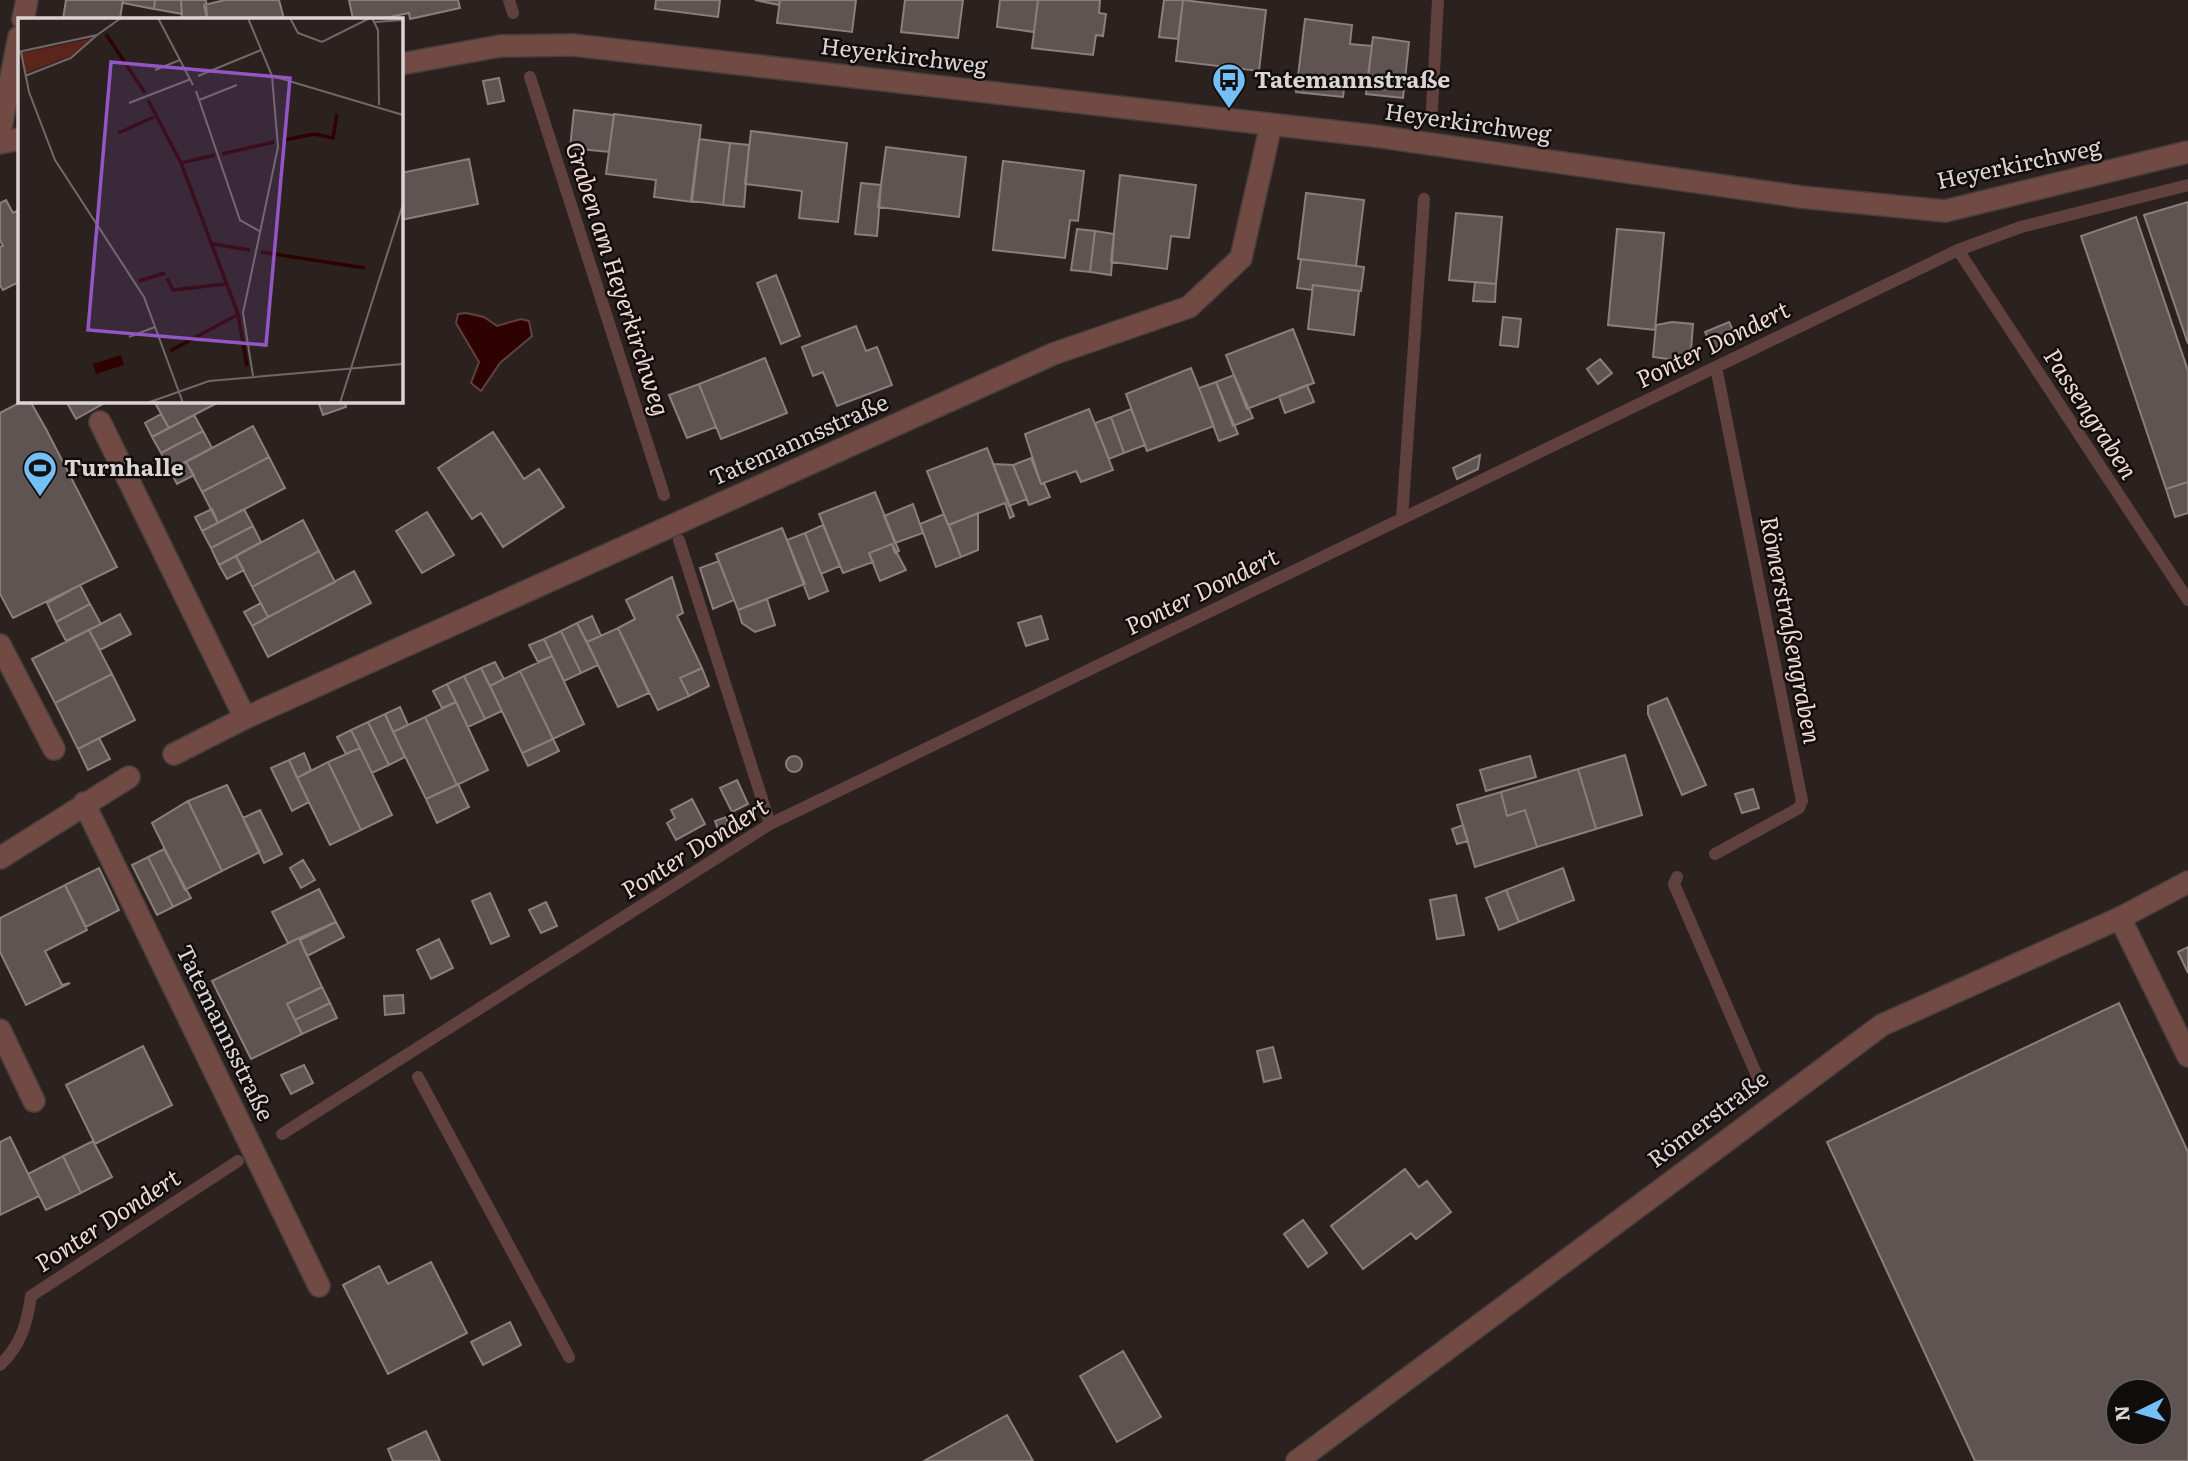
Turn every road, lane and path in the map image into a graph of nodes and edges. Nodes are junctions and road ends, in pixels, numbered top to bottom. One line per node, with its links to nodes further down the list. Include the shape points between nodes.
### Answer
1 (27, 0): 2 (street)
2 (23, 18)
3 (18, 42): 6 (street)
4 (402, 64): 5 (street, Heyerkirchweg, via 500,46 573,44)
5 (1271, 125): 9 (street, Heyerkirchweg, via 1801,197 1945,211); 12 (street, Tatemannsstraße, via 1241,258 1189,307 1054,354)
6 (0, 132)
7 (18, 139): 8 (street)
8 (0, 143)
9 (2188, 152)
10 (100, 422): 12 (street)
11 (0, 645): 13 (street)
12 (245, 718): 14 (street, Tatemannsstraße)
13 (54, 748)
14 (174, 754)
15 (129, 777): 16 (street)
16 (84, 803): 17 (street); 23 (street, Tatemannsstraße)
17 (0, 858)
18 (2188, 882): 19 (street, Römerstraße)
19 (2120, 918): 21 (street); 24 (street, Römerstraße, via 1882,1025)
20 (0, 1030): 22 (street)
21 (2188, 1056)
22 (34, 1101)
23 (319, 1286)
24 (1297, 1461)

